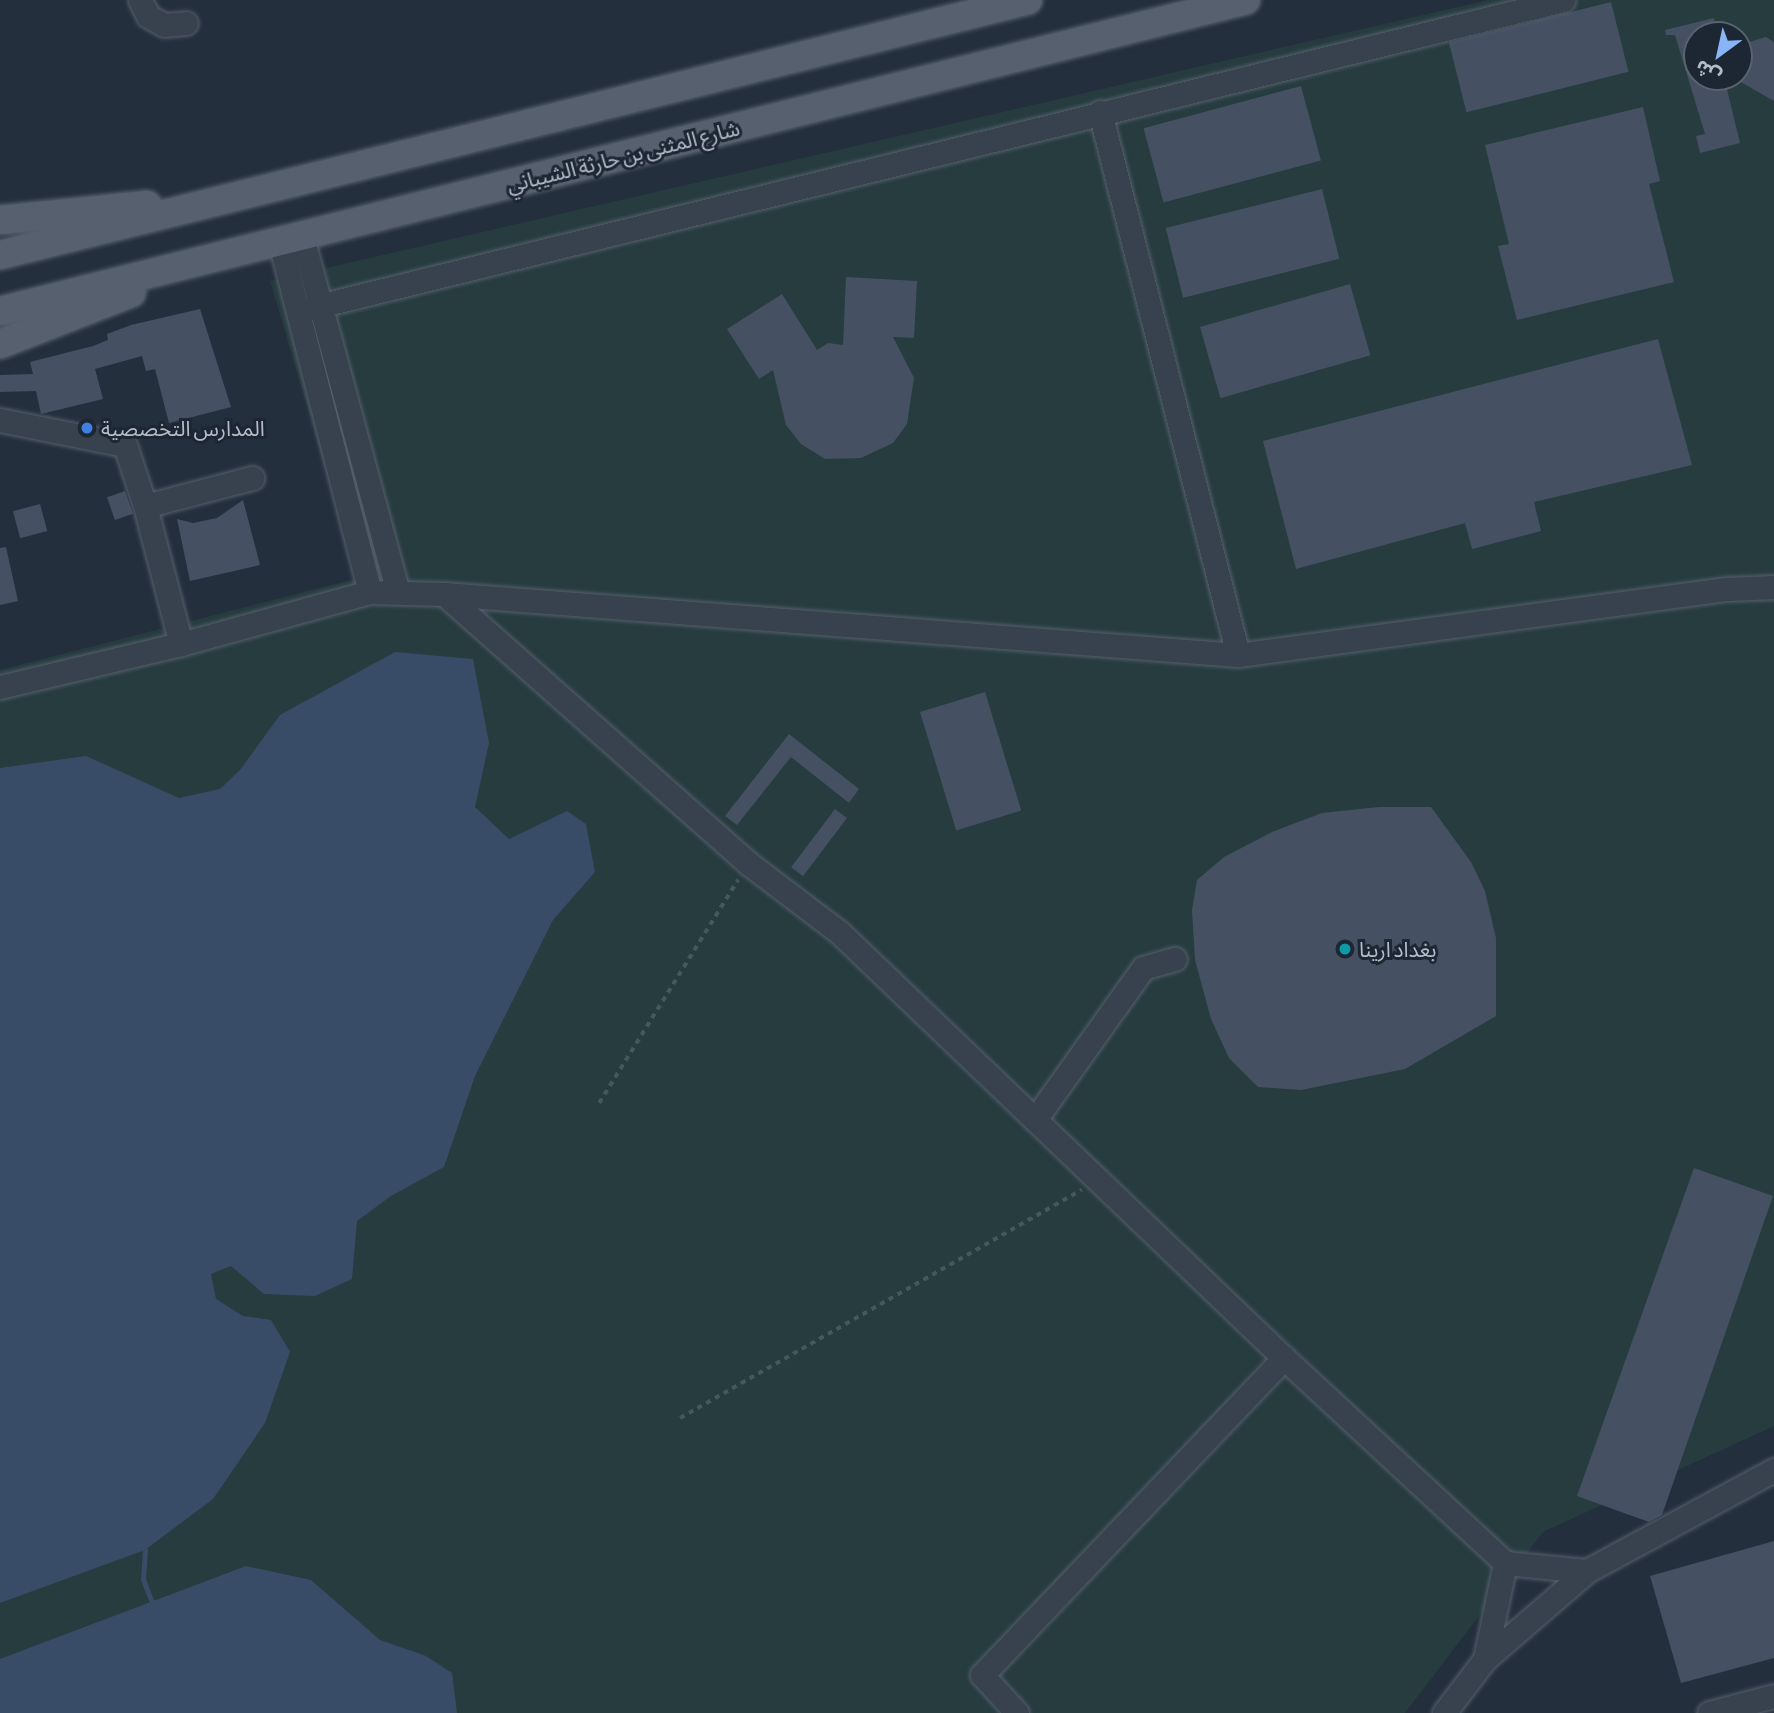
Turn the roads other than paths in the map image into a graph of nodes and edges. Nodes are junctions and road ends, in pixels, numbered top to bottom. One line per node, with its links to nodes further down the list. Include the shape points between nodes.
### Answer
1 (140, 0): 5 (street, via 148,16 164,25)
2 (1028, 0): 7 (main road)
3 (1246, 0): 9 (main road, شارع المثنى بن حارثة الشيباني)
4 (1563, 0): 6 (street)
5 (186, 23)
6 (1100, 112): 12 (street); 24 (street)
7 (250, 194): 8 (main road); 10 (main road)
8 (0, 219)
9 (291, 239): 11 (main road, شارع المثنى بن حارثة الشيباني); 12 (street); 14 (street)
10 (0, 255)
11 (223, 256): 13 (main road, شارع المثنى بن حارثة الشيباني); 15 (main road)
12 (321, 305): 14 (street); 20 (street)
13 (0, 311)
14 (298, 311): 21 (street)
15 (0, 344)
16 (0, 421): 18 (street, via 125,444)
17 (252, 478): 18 (street)
18 (145, 506): 23 (street)
19 (1774, 587): 24 (street, via 1727,589)
20 (397, 590): 21 (street); 22 (street)
21 (370, 592): 23 (street)
22 (444, 594): 24 (street); 27 (street, via 748,863 839,932)
23 (181, 644): 25 (street)
24 (1238, 655)
25 (0, 687)
26 (1175, 959): 27 (street, via 1143,968)
27 (1036, 1118): 28 (street)
28 (1284, 1358): 30 (street); 34 (street, via 982,1675)
29 (1774, 1470): 31 (street)
30 (1505, 1563): 31 (street); 32 (street)
31 (1587, 1571): 32 (street)
32 (1485, 1658): 35 (street)
33 (1774, 1696): 36 (street)
34 (1017, 1713)
35 (1444, 1713)
36 (1709, 1713)

